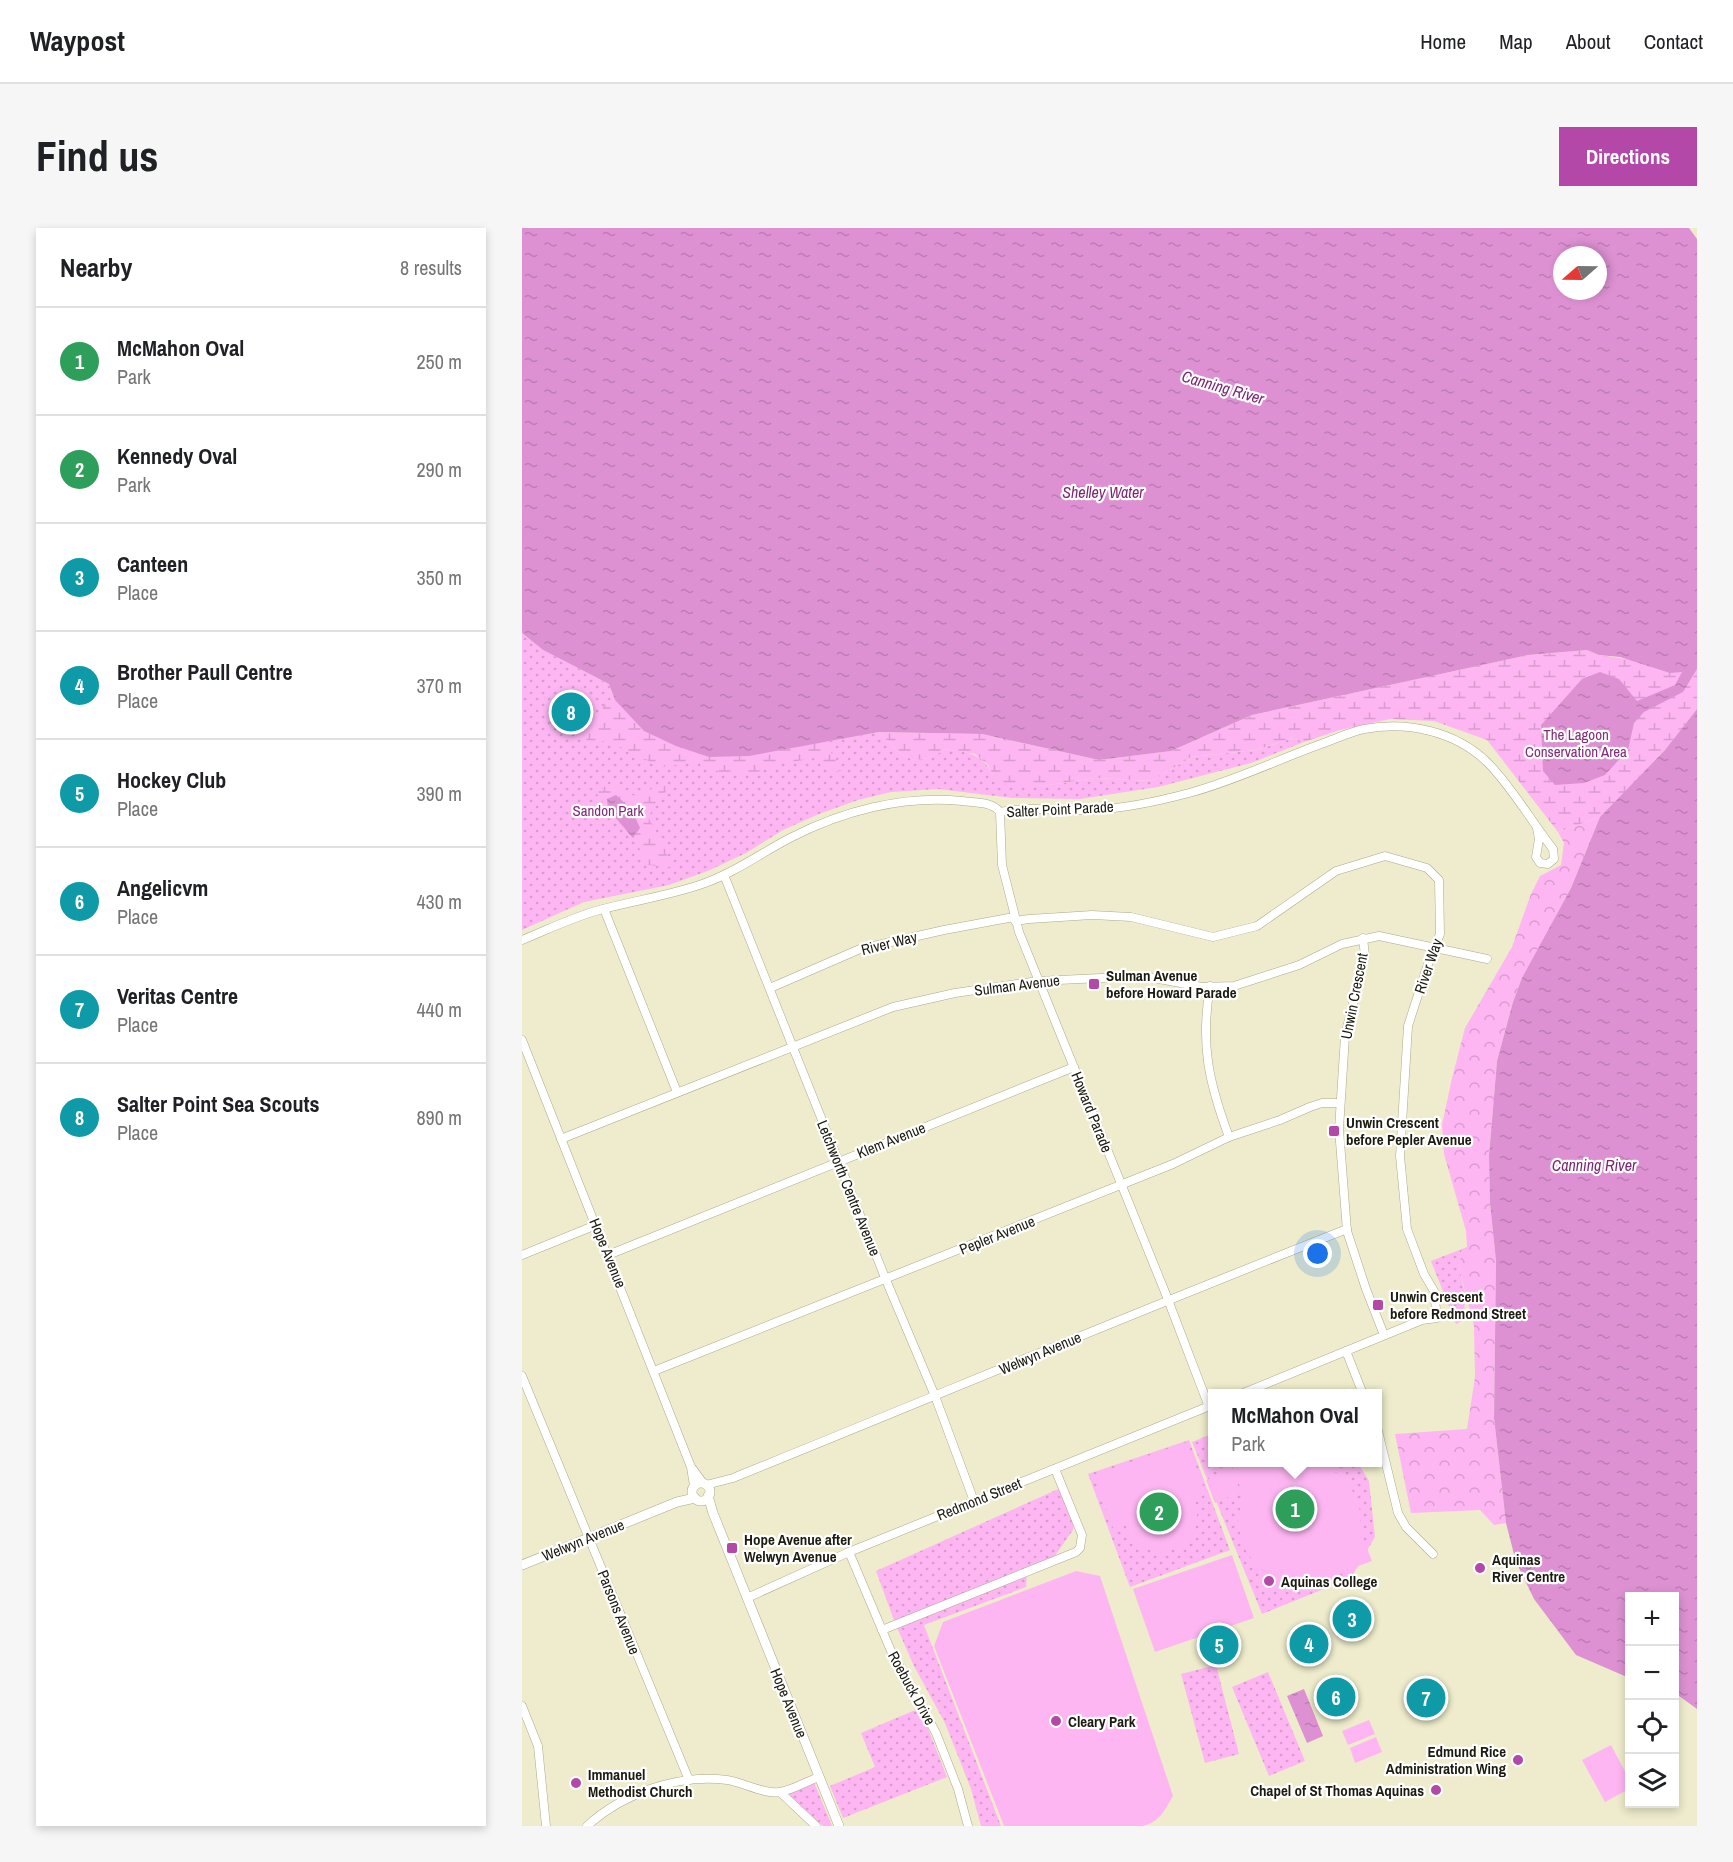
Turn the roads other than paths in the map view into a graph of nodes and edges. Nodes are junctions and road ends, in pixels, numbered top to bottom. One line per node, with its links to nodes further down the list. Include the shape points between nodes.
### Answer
1 (1000, 812): 2 (street, Salter Point Parade, via 1097,810 1149,802 1191,792 1364,729 1407,727 1447,736 1486,761); 3 (street, Salter Point Parade, via 991,805 955,801 914,801 870,808 799,834); 5 (street, Howard Parade, via 1002,865)
2 (1537, 828)
3 (724, 875): 4 (street, Salter Point Parade, via 670,895); 12 (street, Letchworth Centre Avenue)
4 (603, 909): 7 (street, Salter Point Parade); 16 (street)
5 (1015, 919): 8 (street, River Way, via 1131,917 1216,936 1257,926 1336,871 1385,856 1427,868 1439,880 1441,928); 10 (street, Howard Parade); 12 (street, River Way, via 860,949)
6 (1363, 938): 8 (street, Sulman Avenue, via 1385,936); 11 (street, Sulman Avenue, via 1335,946 1272,975 1234,986); 17 (street, Unwin Crescent, via 1365,956 1346,1029)
7 (522, 940)
8 (1436, 946): 9 (street, Sulman Avenue); 28 (street, River Way, via 1408,1026 1400,1156 1407,1229 1434,1291 1437,1317)
9 (1487, 959)
10 (1038, 981): 11 (street, Sulman Avenue, via 1143,976); 14 (street, Sulman Avenue, via 893,1007); 15 (street, Howard Parade)
11 (1210, 986): 18 (street, via 1205,1047 1215,1098)
12 (770, 988): 14 (street, Letchworth Centre Avenue)
13 (522, 1040): 19 (street, Hope Avenue)
14 (793, 1046): 16 (street, Sulman Avenue); 20 (street, Letchworth Centre Avenue)
15 (1074, 1067): 20 (street, Klem Avenue); 21 (street, Howard Parade)
16 (677, 1092): 19 (street, Sulman Avenue)
17 (1340, 1103): 18 (street, Pepler Avenue, via 1316,1104); 23 (street, Unwin Crescent)
18 (1229, 1137): 21 (street, Pepler Avenue)
19 (561, 1139): 22 (street, Hope Avenue)
20 (838, 1161): 24 (street, Klem Avenue); 26 (street, Letchworth Centre Avenue)
21 (1121, 1184): 26 (street, Pepler Avenue); 27 (street, Howard Parade)
22 (596, 1225): 24 (street, Hope Avenue); 25 (street)
23 (1347, 1228): 27 (street, Welwyn Avenue); 28 (street, Unwin Crescent)
24 (608, 1255): 30 (street, Hope Avenue)
25 (522, 1256)
26 (886, 1280): 30 (street, Pepler Avenue); 34 (street, Letchworth Centre Avenue)
27 (1168, 1299): 34 (street, Welwyn Avenue); 35 (street, Howard Parade)
28 (1384, 1335): 29 (street)
29 (1346, 1351): 32 (street); 33 (street)
30 (654, 1371): 39 (street, Hope Avenue)
31 (522, 1377): 41 (street, Parsons Avenue)
32 (1253, 1389)
33 (1361, 1389)
34 (935, 1396): 39 (street, Welwyn Avenue); 40 (street, Letchworth Centre Avenue)
35 (1208, 1399)
36 (1208, 1407): 38 (street, Redmond Street)
37 (1382, 1450): 43 (street, via 1401,1520)
38 (1055, 1469): 40 (street, Redmond Street); 46 (street, via 1082,1536 1076,1552)
39 (701, 1491): 41 (street, Welwyn Avenue); 45 (street, Hope Avenue)
40 (974, 1501): 42 (street, Redmond Street)
41 (589, 1538): 44 (street, Welwyn Avenue); 49 (street, Parsons Avenue)
42 (849, 1552): 45 (street, Redmond Street); 46 (street, Roebuck Drive)
43 (1432, 1554)
44 (522, 1565)
45 (747, 1598): 48 (street, Hope Avenue)
46 (882, 1630): 55 (street, Roebuck Drive, via 930,1720 958,1789)
47 (522, 1706): 51 (street, via 538,1746)
48 (819, 1777): 50 (street); 54 (street, Hope Avenue)
49 (689, 1780): 50 (street, via 726,1780); 52 (street, via 629,1798)
50 (780, 1792): 53 (street)
51 (546, 1826)
52 (587, 1826)
53 (816, 1826)
54 (839, 1826)
55 (968, 1826)

